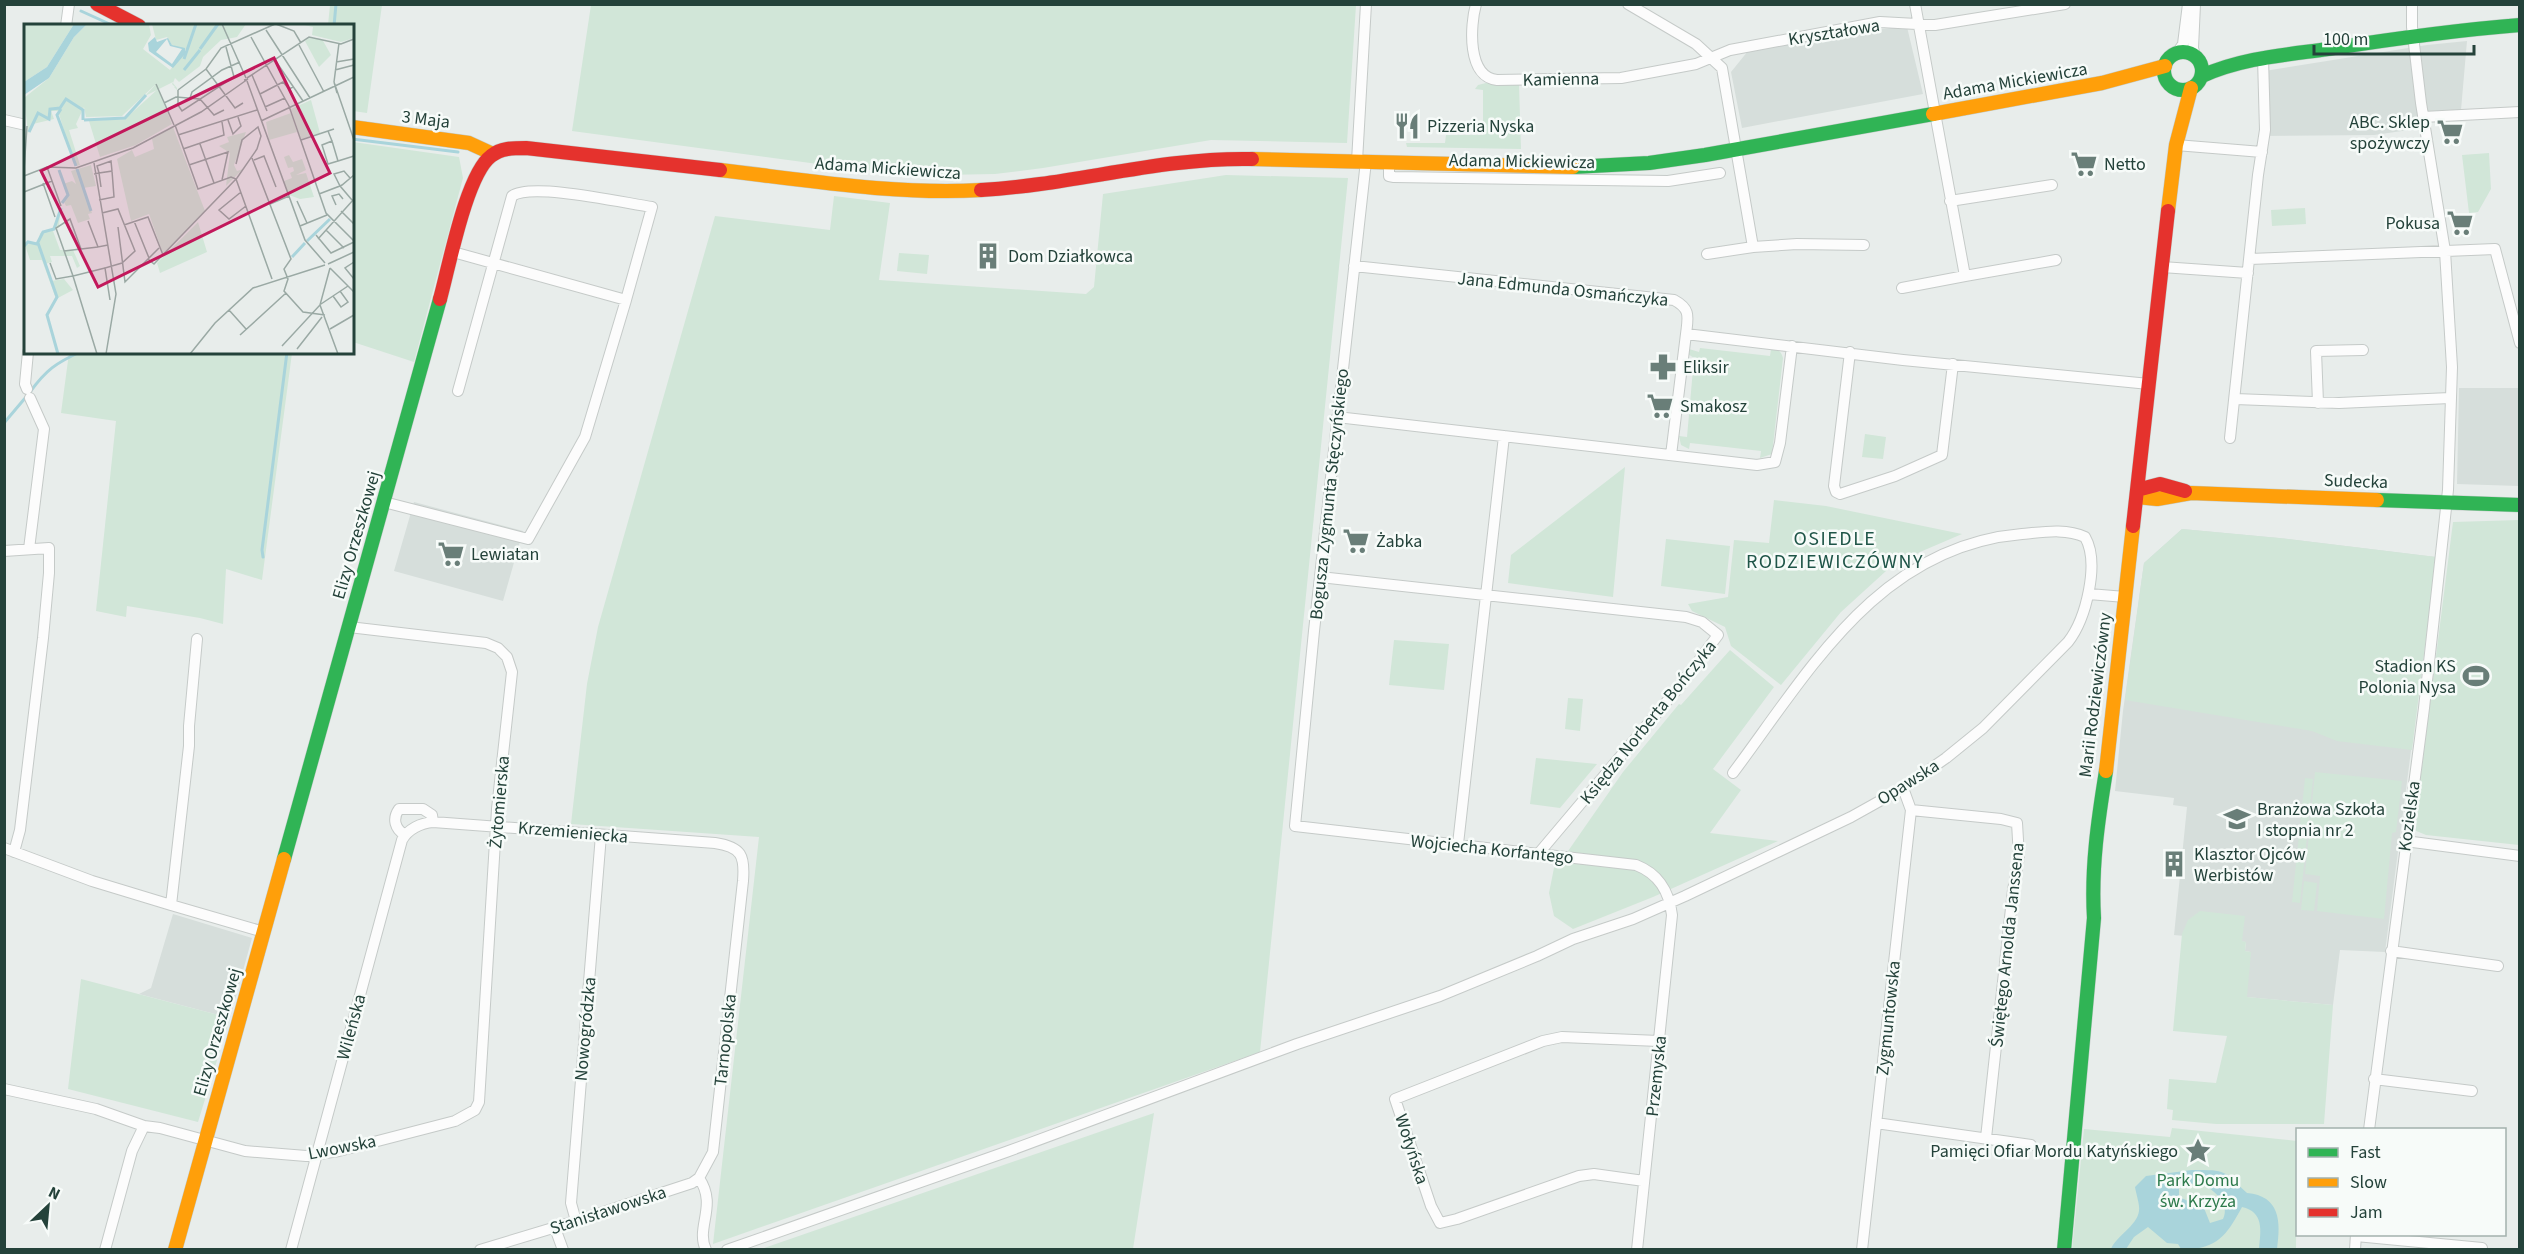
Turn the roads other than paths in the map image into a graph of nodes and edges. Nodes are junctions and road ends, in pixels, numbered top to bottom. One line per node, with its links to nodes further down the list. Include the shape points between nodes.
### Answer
1 (69, 4): 11 (street)
2 (98, 4): 12 (street)
3 (1366, 4): 36 (street, Bogusza Zygmunta Stęczyńskiego)
4 (1476, 4): 17 (street, Kamienna, via 1475,63 1491,80 1621,78)
5 (1628, 4): 17 (street, via 1696,44)
6 (1915, 4): 13 (street)
7 (2065, 4): 13 (street, Kryształowa)
8 (2188, 4): 16 (street, via 2183,44)
9 (2195, 4): 18 (street, via 2193,48)
10 (2412, 4): 15 (street, Kozielska)
11 (66, 24)
12 (135, 24)
13 (1919, 25): 17 (street, Kryształowa, via 1880,22 1730,50); 26 (street)
14 (2520, 25): 15 (street)
15 (2413, 36): 19 (street); 27 (street, Kozielska)
16 (2177, 53): 18 (street, via 2186,52); 20 (street)
17 (1712, 58): 32 (street, via 1724,75)
18 (2197, 58): 19 (street); 21 (street)
19 (2263, 58): 21 (street); 33 (street)
20 (2165, 66): 22 (street, Adama Mickiewicza); 23 (street)
21 (2202, 76): 24 (street)
22 (2102, 83): 23 (street, Adama Mickiewicza, via 2158,81); 26 (street, Adama Mickiewicza)
23 (2171, 85): 24 (street); 31 (street, Marii Rodziewiczówny)
24 (2191, 88): 31 (street, Marii Rodziewiczówny)
25 (2520, 112): 27 (street)
26 (1934, 113): 32 (street, Adama Mickiewicza); 41 (street, Adama Mickiewicza)
27 (2423, 117): 44 (street, Kozielska)
28 (4, 120): 29 (street)
29 (24, 125)
30 (354, 127): 34 (street, 3 Maja, via 470,142)
31 (2176, 145): 33 (street); 51 (street, Marii Rodziewiczówny)
32 (1737, 148): 35 (street, Adama Mickiewicza); 43 (street)
33 (2262, 152): 47 (street)
34 (493, 154): 36 (street, Adama Mickiewicza, via 511,147 526,148 946,192 1019,188 1170,164 1230,159); 45 (street, Elizy Orzeszkowej, via 477,172)
35 (1665, 160): 37 (street, Adama Mickiewicza, via 1590,166); 39 (street)
36 (1362, 161): 37 (street, Adama Mickiewicza); 50 (street, Bogusza Zygmunta Stęczyńskiego)
37 (1389, 162): 39 (street, Adama Mickiewicza, via 1389,176 1394,177)
38 (1720, 173): 39 (street, Adama Mickiewicza)
39 (1668, 181)
40 (2052, 184): 41 (street)
41 (1950, 201): 53 (street, Adama Mickiewicza)
42 (1864, 246): 43 (street)
43 (1753, 247): 46 (street)
44 (2445, 250): 47 (street); 57 (street, via 2495,249); 65 (street, Kozielska, via 2452,367)
45 (453, 252): 49 (street); 76 (street, Elizy Orzeszkowej)
46 (1707, 254)
47 (2250, 259): 52 (street)
48 (2056, 260): 53 (street)
49 (493, 263): 55 (street); 55 (street, via 516,193 547,191 652,207); 64 (street)
50 (1354, 266): 56 (street, Jana Edmunda Osmańczyka, via 1674,300 1687,311); 68 (street, Bogusza Zygmunta Stęczyńskiego)
51 (2162, 267): 52 (street); 63 (street, Marii Rodziewiczówny)
52 (2248, 273): 66 (street)
53 (1965, 276): 54 (street)
54 (1902, 288)
55 (626, 300): 76 (street, via 585,437 528,539)
56 (1686, 334): 58 (street); 71 (street)
57 (2520, 343)
58 (1792, 346): 60 (street); 71 (street, via 1775,462 1757,465)
59 (2363, 350): 67 (street, via 2316,351)
60 (1850, 352): 62 (street); 62 (street, via 1834,486 1836,492 1846,494 1942,455)
61 (28, 354): 79 (street, via 25,384 44,429)
62 (1953, 364): 63 (street)
63 (2149, 384): 72 (street, Marii Rodziewiczówny)
64 (458, 391)
65 (2450, 398): 67 (street); 77 (street, Kozielska)
66 (2235, 399): 67 (street); 70 (street)
67 (2318, 403)
68 (1337, 417): 69 (street); 81 (street, Bogusza Zygmunta Stęczyńskiego)
69 (1504, 436): 71 (street); 82 (street)
70 (2230, 438)
71 (1670, 455)
72 (2142, 455): 73 (street, via 2147,471); 75 (street, Marii Rodziewiczówny)
73 (2160, 484): 74 (street, Sudecka); 75 (street)
74 (2191, 493): 75 (street, Sudecka, via 2157,499); 77 (street, Sudecka)
75 (2137, 494): 84 (street, Marii Rodziewiczówny)
76 (384, 502): 85 (street, Elizy Orzeszkowej)
77 (2447, 502): 78 (street, Sudecka); 95 (street, Kozielska)
78 (2520, 505)
79 (29, 549): 80 (street); 98 (street, via 49,548 49,573 20,830)
80 (4, 551)
81 (1320, 577): 82 (street, Księdza Norberta Bończyka); 92 (street, Bogusza Zygmunta Stęczyńskiego)
82 (1487, 594): 97 (street); 99 (street, Księdza Norberta Bończyka, via 1686,617 1702,622 1718,635)
83 (2089, 594): 84 (street); 87 (street, Opawska, via 2090,545 2085,537 2074,532 2012,535 1966,544 1928,561 1893,582 1845,626); 88 (street, Opawska, via 2076,632 2058,653 1983,728)
84 (2125, 597): 134 (street, Marii Rodziewiczówny, via 2110,748 2096,832 2094,918)
85 (349, 627): 91 (street, Żytomierska, via 486,643 507,657 512,672); 103 (street, Elizy Orzeszkowej)
86 (198, 639): 102 (street)
87 (1733, 773)
88 (1903, 788): 89 (street, Zygmuntowska); 101 (street, Opawska)
89 (1911, 810): 111 (street, Zygmuntowska); 114 (street, Świętego Arnolda Janssena, via 2017,823 2019,857)
90 (433, 822): 91 (street, Krzemieniecka); 93 (street, via 421,824); 93 (street, Krzemieniecka, via 432,815 423,809 399,809 396,825)
91 (496, 826): 94 (street, Krzemieniecka); 110 (street, Żytomierska, via 482,1068)
92 (1295, 826): 97 (street, Wojciecha Korfantego)
93 (405, 835): 117 (street, Wileńska)
94 (602, 835): 96 (street, Krzemieniecka); 120 (street, Nowogródzka, via 571,1203)
95 (2405, 841): 100 (street); 104 (street, Kozielska)
96 (715, 843): 118 (street, Tarnopolska, via 740,853 744,871 713,1152)
97 (1458, 844): 99 (street, Wojciecha Korfantego)
98 (9, 850): 102 (street)
99 (1539, 853): 101 (street, Wojciecha Korfantego, via 1636,865 1655,874)
100 (2520, 856)
101 (1671, 903): 106 (street, Przemyska); 131 (street, Opawska, via 1573,939 1440,996)
102 (171, 905): 103 (street)
103 (264, 932): 115 (street, Elizy Orzeszkowej)
104 (2391, 951): 105 (street); 107 (street, Kozielska)
105 (2498, 966)
106 (1659, 1041): 119 (street, Przemyska); 119 (street, Wołyńska, via 1562,1037 1543,1041 1395,1100 1440,1223 1579,1176 1594,1174)
107 (2374, 1079): 109 (street); 113 (street, Kozielska)
108 (4, 1089): 112 (street, via 96,1109)
109 (2472, 1091)
110 (475, 1110): 117 (street, Lwowska, via 455,1121)
111 (1876, 1123): 114 (street); 133 (street, Zygmuntowska)
112 (144, 1126): 115 (street); 125 (street, via 132,1150)
113 (2369, 1128)
114 (1986, 1138): 116 (street)
115 (206, 1142): 117 (street, Lwowska, via 245,1151); 126 (street, Elizy Orzeszkowej)
116 (2031, 1145)
117 (317, 1156): 127 (street, Wileńska)
118 (699, 1178): 120 (street, Stanisławowska); 130 (street, via 708,1201 703,1243)
119 (1644, 1181): 132 (street, Przemyska)
120 (576, 1221): 121 (street, Stanisławowska)
121 (555, 1228): 128 (street, Stanisławowska); 129 (street)
122 (2363, 1236): 123 (street)
123 (2435, 1247): 124 (street)
124 (2482, 1248)
125 (105, 1250)
126 (175, 1250)
127 (291, 1250)
128 (480, 1250)
129 (563, 1250)
130 (706, 1250)
131 (727, 1250)
132 (1637, 1250)
133 (1862, 1250)
134 (2064, 1250)

